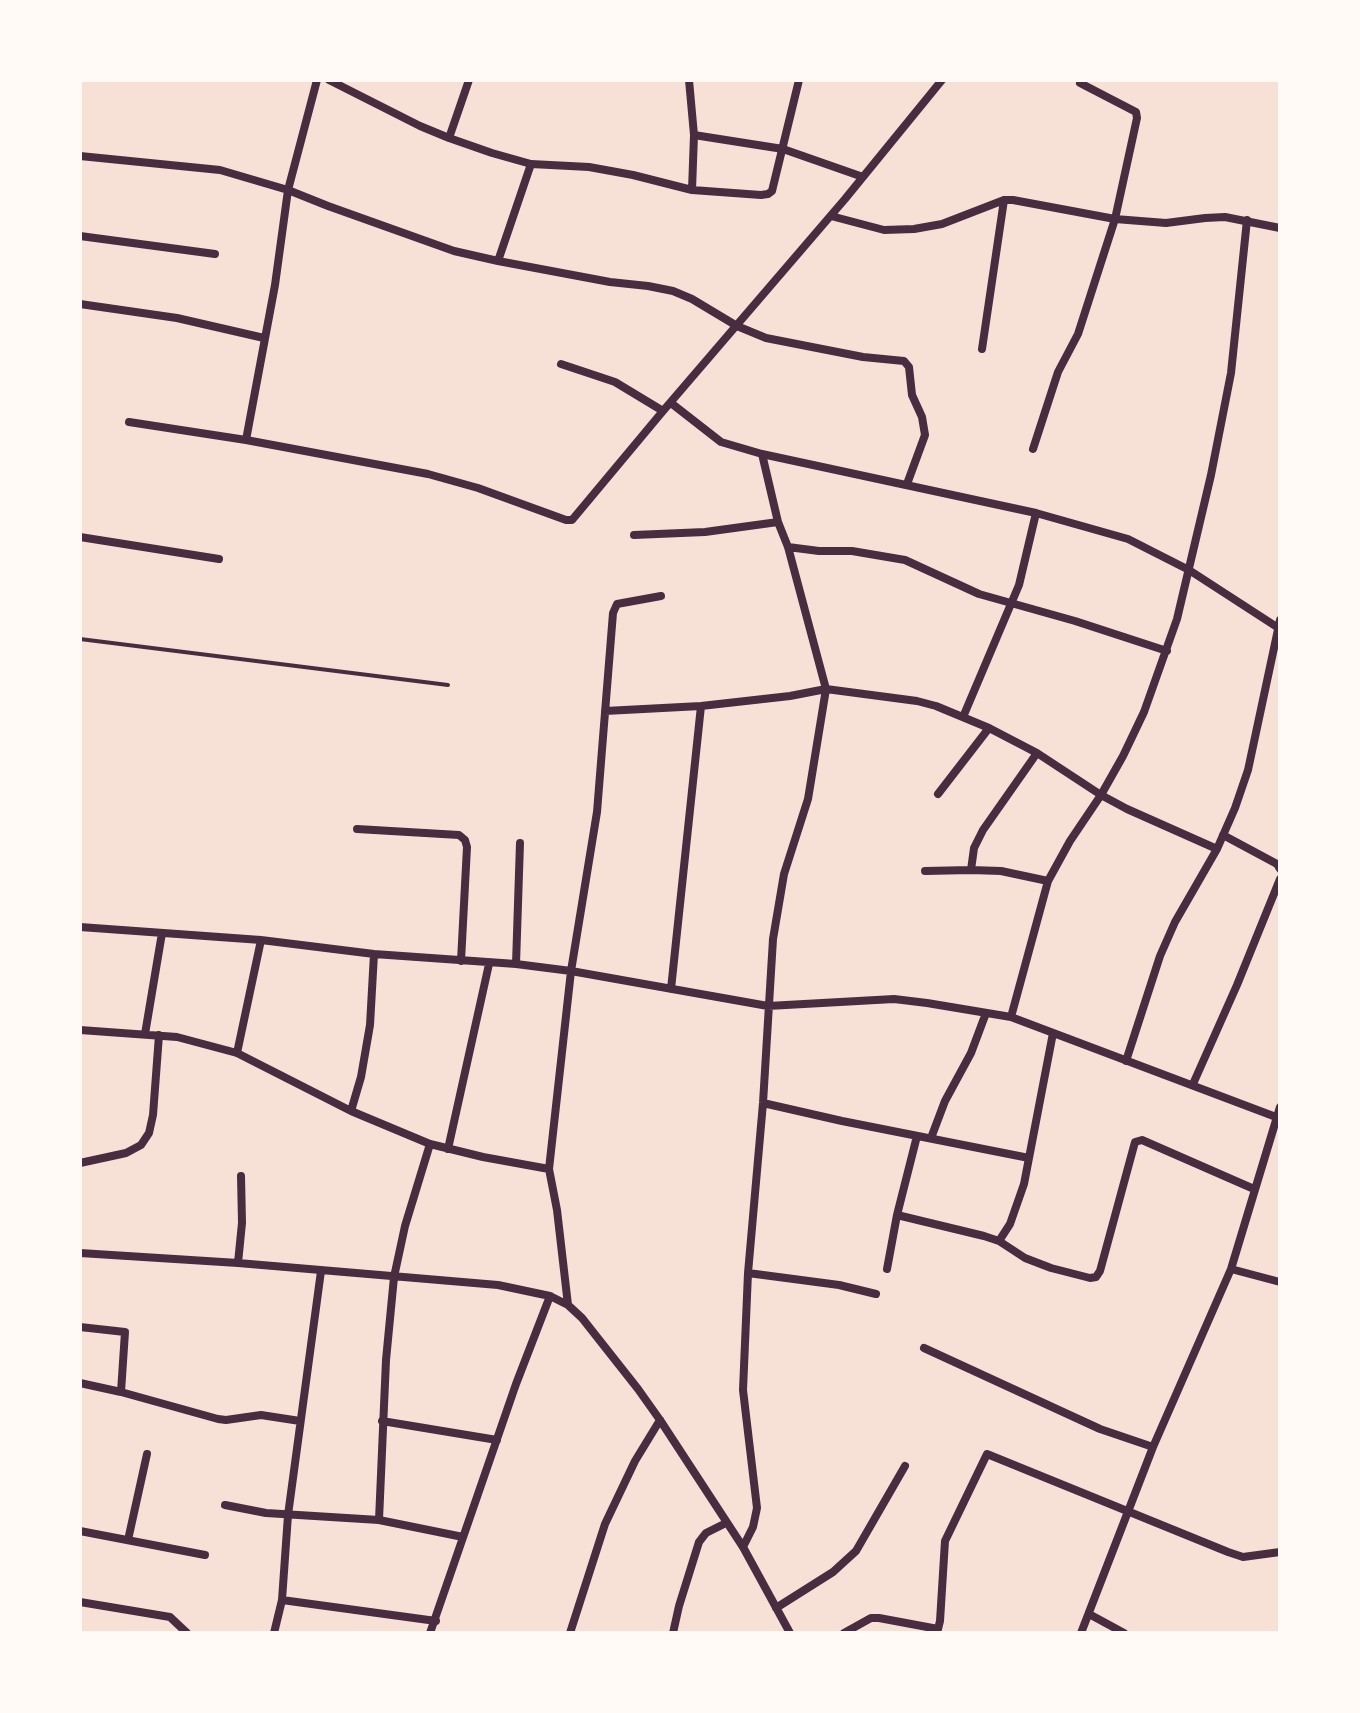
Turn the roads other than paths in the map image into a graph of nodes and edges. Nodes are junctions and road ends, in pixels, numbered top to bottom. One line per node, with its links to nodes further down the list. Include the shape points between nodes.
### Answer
1 (317, 80): 14 (street)
2 (329, 80): 9 (street)
3 (469, 80): 9 (street)
4 (689, 80): 8 (street)
5 (799, 80): 10 (street)
6 (942, 80): 13 (street)
7 (1080, 83): 18 (street, via 1136,112)
8 (694, 135): 10 (street); 15 (street)
9 (449, 138): 12 (street)
10 (783, 149): 13 (street); 15 (street, via 768,194)
11 (80, 156): 14 (street, via 220,170)
12 (531, 164): 15 (street, via 589,167); 23 (street)
13 (863, 177): 17 (street)
14 (288, 190): 23 (street, via 406,235); 26 (street)
15 (692, 190)
16 (1004, 200): 17 (street, via 914,229 884,230); 18 (street); 27 (street)
17 (831, 216): 25 (street)
18 (1115, 219): 19 (street); 33 (street)
19 (1247, 220): 20 (street); 42 (street, via 1231,373)
20 (1279, 224)
21 (80, 236): 22 (street)
22 (215, 254)
23 (498, 261): 25 (street, via 673,291)
24 (80, 304): 26 (street)
25 (737, 326): 29 (street); 35 (street, via 766,338 907,363 925,435)
26 (264, 338): 32 (street)
27 (982, 349)
28 (561, 364): 30 (street, via 615,382)
29 (671, 403): 30 (street); 34 (street, via 721,442)
30 (663, 411): 32 (street, via 572,520 428,474)
31 (129, 422): 32 (street)
32 (246, 440)
33 (1033, 449)
34 (762, 454): 35 (street); 37 (street)
35 (907, 484): 36 (street)
36 (1036, 513): 42 (street, via 1128,539); 44 (street)
37 (778, 522): 38 (street); 40 (street)
38 (634, 535)
39 (80, 537): 41 (street)
40 (788, 547): 44 (street, via 905,560); 49 (street)
41 (219, 559)
42 (1189, 570): 45 (street); 47 (street)
43 (661, 596): 51 (street, via 614,608)
44 (1012, 604): 47 (street); 52 (street)
45 (1279, 626): 58 (street, via 1248,770)
46 (80, 639): 48 (lane)
47 (1167, 651): 56 (street, via 1144,712)
48 (448, 685)
49 (826, 689): 50 (street); 52 (street, via 917,701); 75 (street, via 808,799 784,874)
50 (701, 706): 51 (street); 74 (street)
51 (605, 711): 73 (street, via 597,812)
52 (963, 717): 53 (street)
53 (989, 728): 54 (street); 55 (street)
54 (1037, 753): 56 (street); 62 (street, via 983,830)
55 (938, 794)
56 (1101, 795): 60 (street); 65 (street)
57 (357, 829): 70 (street, via 459,835 465,840)
58 (1223, 835): 60 (street); 61 (street)
59 (520, 843): 72 (street)
60 (1217, 849): 83 (street, via 1160,956)
61 (1280, 869)
62 (971, 870): 63 (street); 65 (street)
63 (925, 871)
64 (1280, 879): 84 (street)
65 (1048, 881): 77 (street)
66 (80, 927): 67 (street)
67 (162, 933): 68 (street); 80 (street)
68 (261, 940): 69 (street); 82 (street)
69 (374, 954): 70 (street); 87 (street, via 370,1025)
70 (461, 961): 71 (street)
71 (489, 964): 72 (street); 93 (street)
72 (516, 964): 73 (street)
73 (571, 971): 74 (street); 96 (street)
74 (671, 989): 75 (street)
75 (768, 1006): 76 (street, via 894,999); 85 (street)
76 (986, 1013): 77 (street); 91 (street)
77 (1011, 1017): 79 (street)
78 (80, 1030): 80 (street)
79 (1053, 1033): 83 (street); 94 (street)
80 (145, 1034): 81 (street)
81 (159, 1035): 82 (street); 95 (street, via 149,1133 126,1153)
82 (237, 1053): 87 (street)
83 (1126, 1061): 84 (street)
84 (1193, 1084): 88 (street)
85 (763, 1103): 90 (street); 106 (street)
86 (1280, 1107): 88 (street)
87 (351, 1111): 92 (street)
88 (1276, 1117): 89 (street)
89 (1276, 1133): 98 (street)
90 (917, 1136): 91 (street); 99 (street)
91 (931, 1138): 94 (street)
92 (430, 1144): 93 (street); 107 (street)
93 (448, 1149): 96 (street)
94 (1029, 1158): 100 (street, via 1010,1224)
95 (80, 1163)
96 (549, 1169): 111 (street)
97 (241, 1176): 102 (street)
98 (1254, 1189): 100 (street, via 1138,1140 1096,1277 1051,1268); 104 (street)
99 (897, 1215): 100 (street); 103 (street)
100 (999, 1241)
101 (80, 1253): 102 (street)
102 (238, 1263): 105 (street)
103 (887, 1269)
104 (1231, 1269): 108 (street); 120 (street)
105 (321, 1271): 107 (street); 117 (street)
106 (748, 1273): 109 (street); 131 (street, via 743,1390 757,1508)
107 (394, 1277): 110 (street, via 498,1285); 118 (street)
108 (1280, 1282)
109 (876, 1294)
110 (550, 1296): 111 (street); 119 (street)
111 (568, 1305): 116 (street)
112 (80, 1327): 115 (street, via 125,1332)
113 (924, 1348): 120 (street, via 1100,1429)
114 (80, 1383): 115 (street)
115 (121, 1392): 117 (street, via 218,1419 261,1415)
116 (660, 1420): 127 (street); 143 (street, via 605,1524)
117 (300, 1421): 125 (street)
118 (382, 1421): 119 (street); 126 (street)
119 (497, 1440): 129 (street)
120 (1153, 1447): 124 (street)
121 (147, 1454): 130 (street)
122 (905, 1466): 136 (street, via 856,1551)
123 (225, 1505): 125 (street)
124 (1130, 1511): 132 (street, via 1243,1557); 137 (street); 139 (street, via 987,1454 945,1541)
125 (288, 1515): 126 (street); 134 (street)
126 (379, 1520): 129 (street)
127 (726, 1523): 131 (street); 144 (street, via 699,1542)
128 (80, 1531): 130 (street)
129 (463, 1537): 138 (street)
130 (128, 1540): 133 (street)
131 (743, 1547): 136 (street)
132 (1280, 1552)
133 (205, 1555)
134 (282, 1600): 138 (street); 141 (street)
135 (80, 1602): 140 (street, via 170,1617)
136 (776, 1608): 145 (street)
137 (1089, 1614): 147 (street); 148 (street)
138 (436, 1621): 142 (street)
139 (937, 1631): 146 (street, via 871,1618)
140 (187, 1633)
141 (274, 1633)
142 (430, 1633)
143 (570, 1633)
144 (673, 1633)
145 (790, 1633)
146 (844, 1633)
147 (1081, 1633)
148 (1124, 1633)

